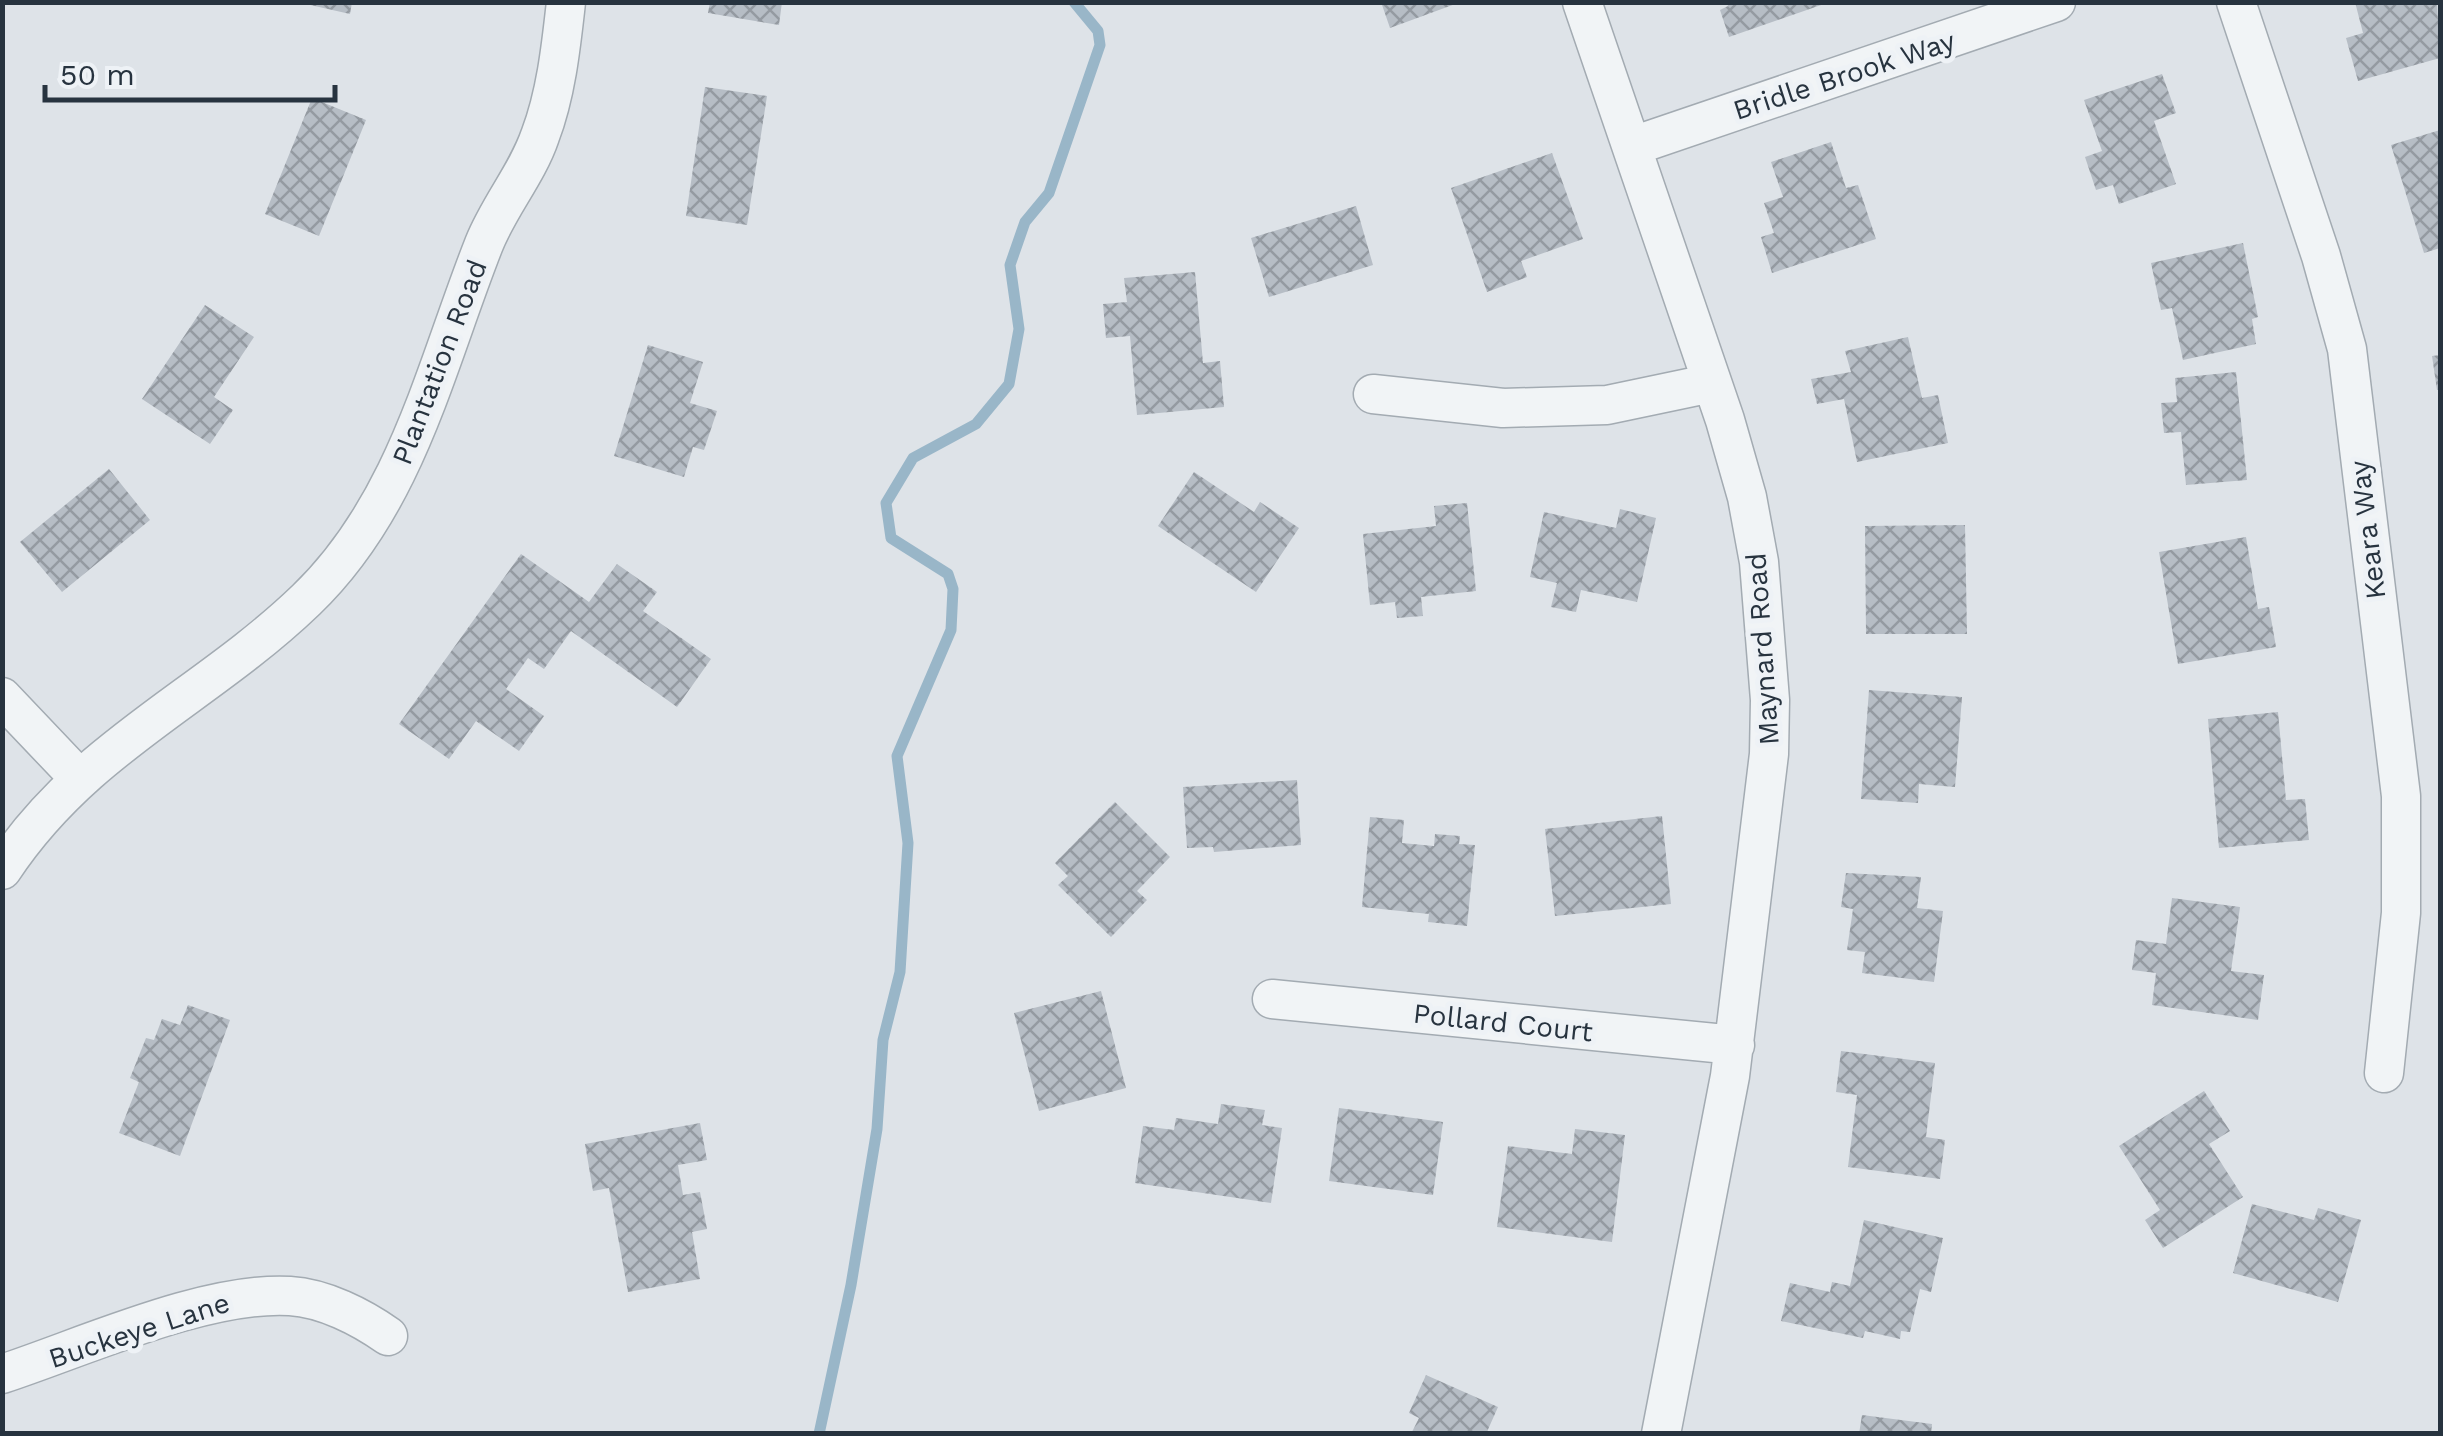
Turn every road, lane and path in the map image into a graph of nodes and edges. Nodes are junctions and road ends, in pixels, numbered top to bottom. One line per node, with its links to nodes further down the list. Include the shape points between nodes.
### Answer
1 (566, 2): 9 (street, Plantation Road, via 540,137 497,213 416,434 365,530 270,632)
2 (1582, 2): 5 (street, Maynard Road)
3 (2056, 2): 5 (street, Bridle Brook Way)
4 (2236, 2): 13 (street, Keara Way, via 2347,349 2401,796 2401,913)
5 (1632, 146): 6 (street, Maynard Road)
6 (1712, 383): 7 (street, via 1608,405 1503,408); 12 (street, Maynard Road, via 1747,497 1770,700)
7 (1373, 394)
8 (2, 697): 9 (street)
9 (78, 777): 10 (street, Plantation Road)
10 (2, 870)
11 (1272, 999): 12 (street, Pollard Court)
12 (1735, 1045): 16 (street, Maynard Road)
13 (2384, 1073)
14 (388, 1336): 15 (street, Buckeye Lane, via 366,1320 312,1300 247,1296)
15 (2, 1374)
16 (1661, 1434)

